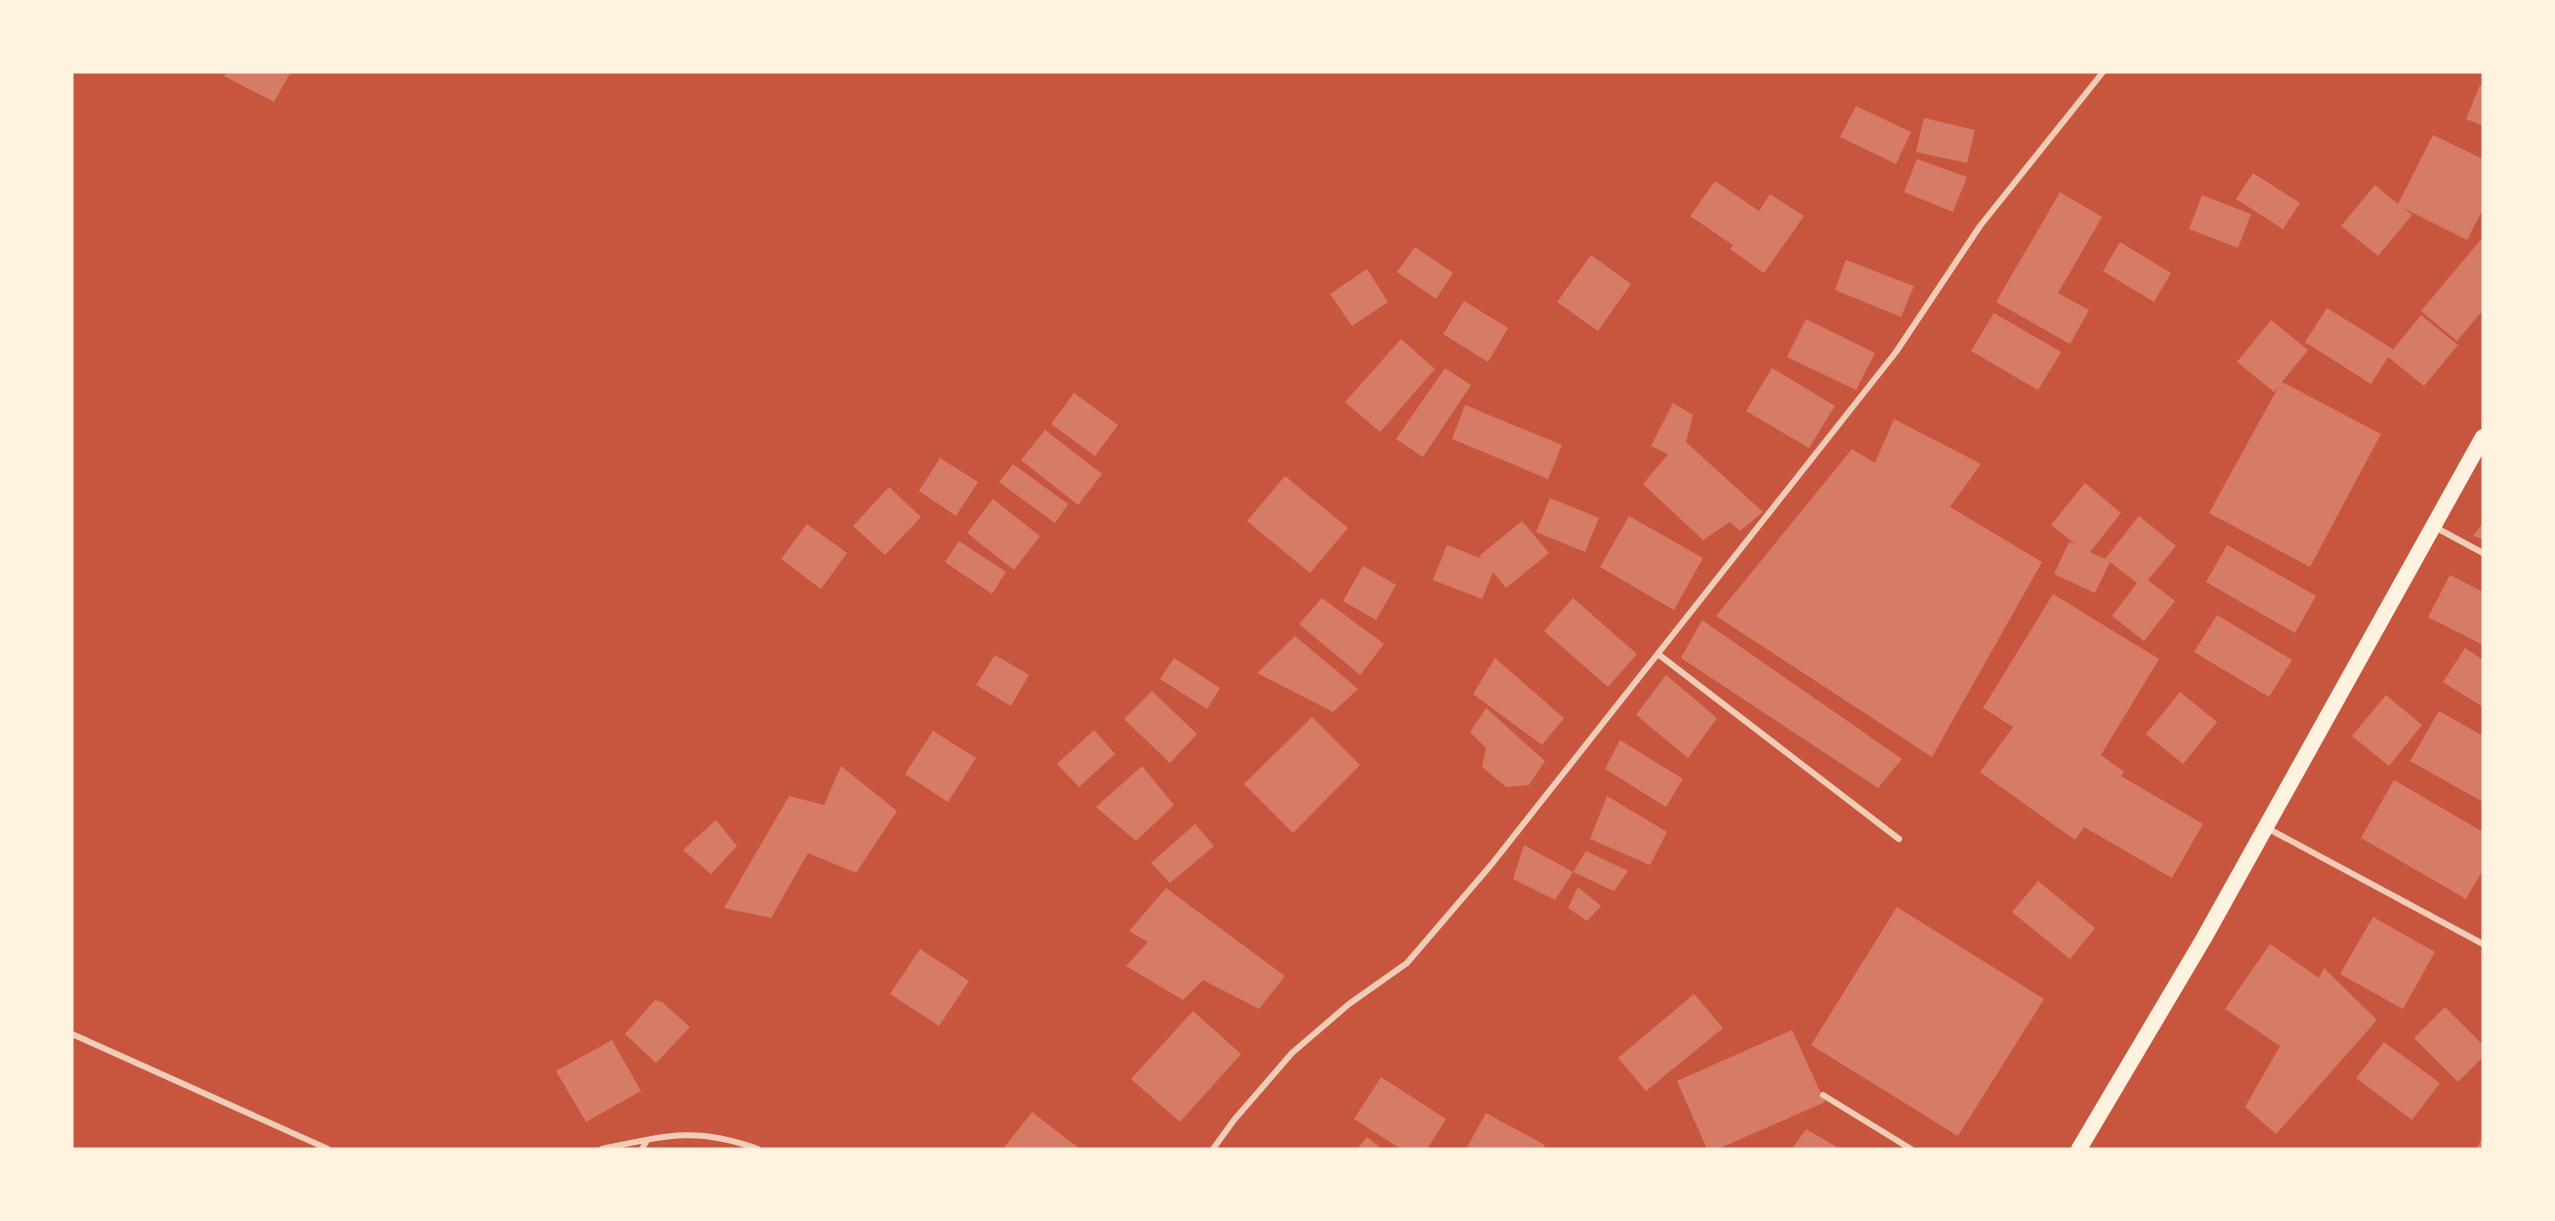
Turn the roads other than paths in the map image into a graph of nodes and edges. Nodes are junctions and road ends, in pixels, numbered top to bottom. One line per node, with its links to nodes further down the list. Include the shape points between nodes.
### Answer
1 (2103, 72): 5 (street, via 1980,226 1896,352)
2 (2483, 437): 3 (highway)
3 (2432, 525): 4 (street); 6 (highway)
4 (2483, 553)
5 (1658, 654): 7 (street); 16 (street, via 1491,865 1407,963 1349,1004 1292,1053)
6 (2265, 827): 8 (street); 18 (highway)
7 (1899, 839)
8 (2483, 944)
9 (72, 1034): 12 (street)
10 (1823, 1095): 17 (street)
11 (647, 1140): 13 (street); 14 (street); 15 (street, via 679,1133 698,1134 723,1137)
12 (328, 1149)
13 (602, 1149)
14 (642, 1149)
15 (758, 1149)
16 (1213, 1149)
17 (1911, 1149)
18 (2079, 1149)

